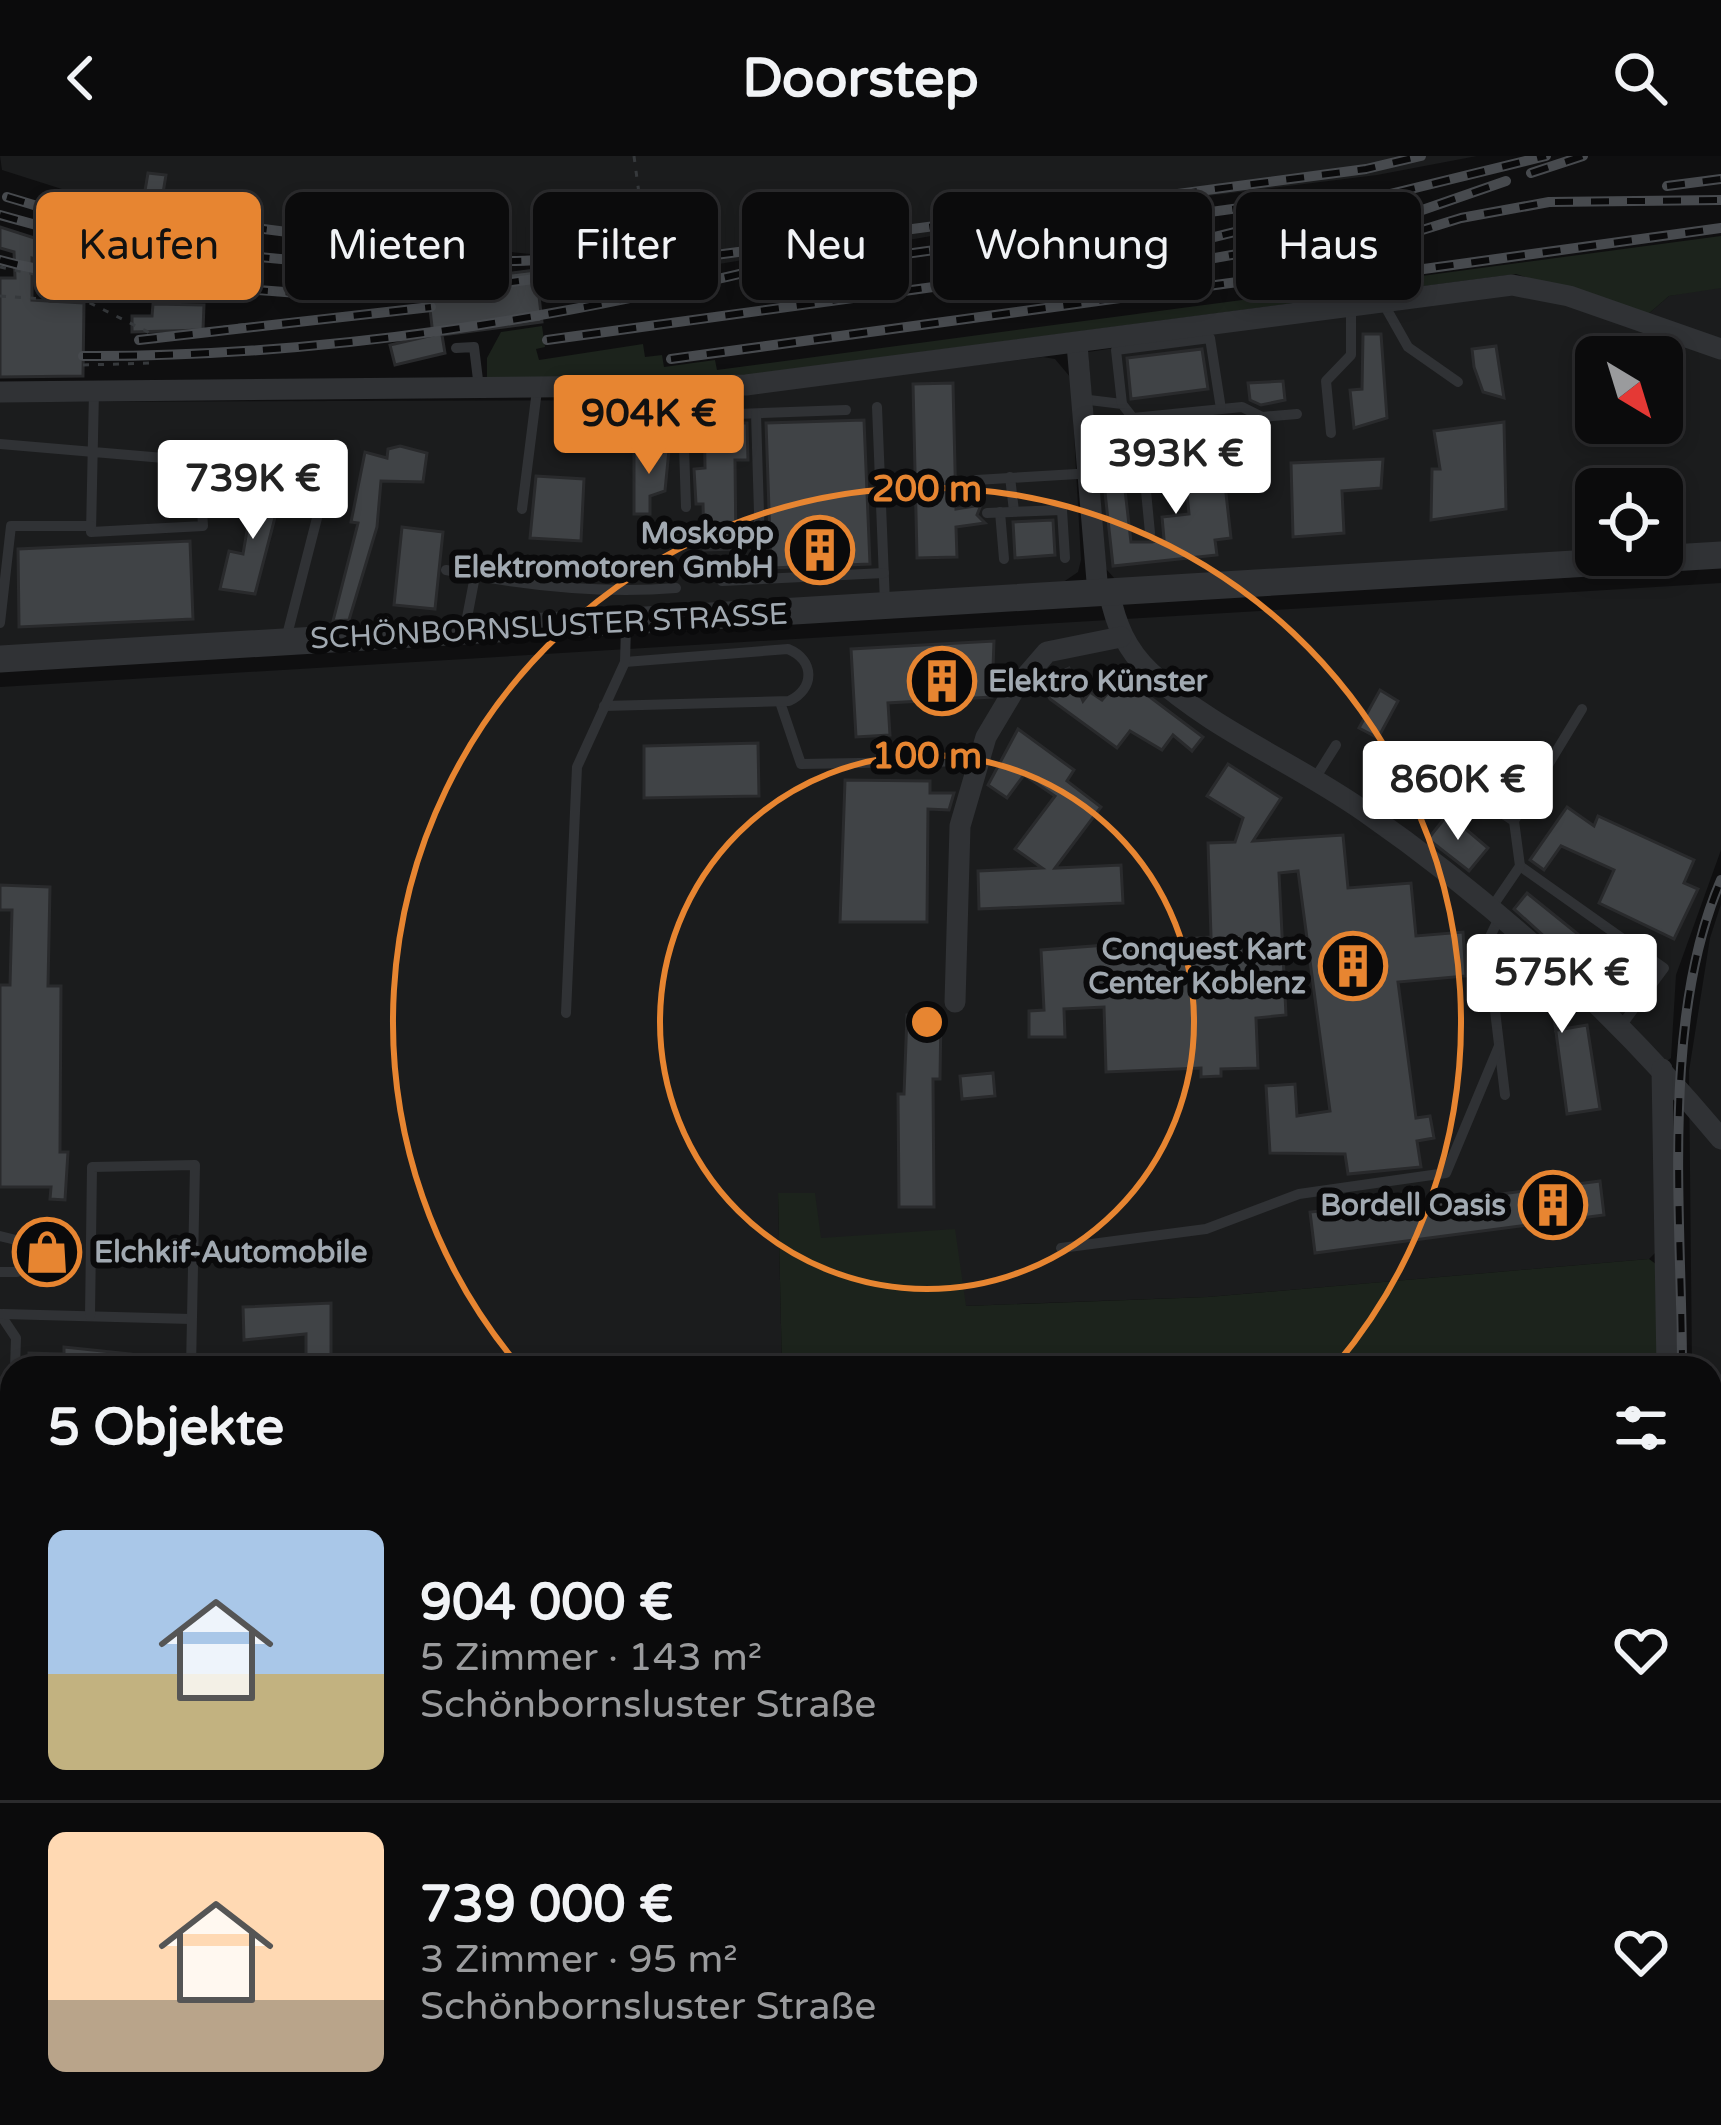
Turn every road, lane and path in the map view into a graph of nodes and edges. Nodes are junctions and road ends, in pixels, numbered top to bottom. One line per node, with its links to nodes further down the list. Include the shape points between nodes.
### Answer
1 (634, 156): 2 (path)
2 (639, 192)
3 (0, 267): 4 (path)
4 (36, 274)
5 (0, 296): 9 (path, via 88,302)
6 (1382, 302): 7 (street); 12 (street, via 1538,287); 14 (lane, via 1408,347)
7 (1351, 306): 10 (street); 28 (lane, via 1351,355 1326,381)
8 (248, 324): 9 (path)
9 (156, 336): 13 (path, via 152,364)
10 (1077, 344): 15 (street); 20 (street)
11 (456, 348): 19 (lane, via 474,347)
12 (1721, 349)
13 (83, 365)
14 (1458, 382)
15 (682, 387): 16 (street); 35 (lane)
16 (537, 390): 19 (street); 36 (lane)
17 (0, 392): 18 (street)
18 (94, 392): 19 (street); 31 (lane)
19 (479, 392)
20 (1081, 399): 21 (lane); 32 (street)
21 (1122, 404): 23 (lane, via 1133,418); 23 (lane, via 1116,350 1210,338)
22 (877, 407): 44 (lane)
23 (1221, 409): 27 (lane)
24 (846, 410): 26 (lane)
25 (737, 413): 26 (lane)
26 (756, 413): 46 (lane)
27 (1297, 413)
28 (1331, 433)
29 (0, 443): 31 (lane)
30 (336, 444): 55 (lane)
31 (93, 447): 38 (lane); 38 (lane, via 200,460 202,526)
32 (1088, 472): 33 (lane); 39 (lane, via 1144,470); 49 (street)
33 (1010, 478): 34 (lane); 37 (lane)
34 (976, 480)
35 (686, 507)
36 (522, 509)
37 (1000, 512): 41 (lane, via 1062,510); 42 (lane)
38 (91, 526): 51 (lane, via 11,526)
39 (1150, 533)
40 (1721, 555): 49 (street, SCHÖNBORNSLUSTER STRASSE)
41 (1065, 558)
42 (1004, 559)
43 (446, 570): 45 (lane)
44 (884, 573): 46 (lane); 50 (lane)
45 (475, 576): 48 (lane, via 627,592); 53 (lane)
46 (761, 579): 47 (lane)
47 (722, 581)
48 (676, 588)
49 (1104, 593): 50 (street, SCHÖNBORNSLUSTER STRASSE); 54 (street)
50 (886, 606): 52 (street, SCHÖNBORNSLUSTER STRASSE)
51 (0, 622)
52 (626, 622): 53 (street, SCHÖNBORNSLUSTER STRASSE); 57 (lane)
53 (464, 631): 55 (street, SCHÖNBORNSLUSTER STRASSE)
54 (1121, 637): 62 (street, via 1046,652 1007,700); 63 (street, via 1178,695)
55 (286, 642): 56 (street, SCHÖNBORNSLUSTER STRASSE)
56 (0, 659)
57 (626, 662): 58 (lane, via 788,649 803,658 808,683 797,698); 59 (lane)
58 (780, 702): 59 (lane); 62 (lane, via 801,764)
59 (604, 706): 69 (lane, via 577,767)
60 (1582, 709): 65 (lane)
61 (1336, 745): 63 (lane)
62 (976, 761): 68 (street, via 960,826)
63 (1315, 780): 67 (street)
64 (1469, 791): 65 (lane)
65 (1514, 821): 66 (lane)
66 (1520, 866): 67 (lane); 70 (lane, via 1664,968)
67 (1494, 914): 70 (street); 71 (lane, via 1487,943)
68 (956, 1002)
69 (566, 1012)
70 (1620, 1028): 72 (street)
71 (1499, 1046): 73 (lane); 76 (lane, via 1446,1173 1299,1194 1206,1228)
72 (1662, 1069): 74 (street); 83 (street)
73 (1505, 1095)
74 (1721, 1139)
75 (0, 1236): 77 (lane, via 14,1238 28,1255 17,1272)
76 (1061, 1248)
77 (0, 1272)
78 (1, 1314): 79 (lane); 81 (lane, via 16,1338)
79 (90, 1316): 80 (lane); 80 (lane, via 92,1167 195,1166)
80 (191, 1319): 82 (lane)
81 (15, 1356)
82 (191, 1356)
83 (1667, 1356)

